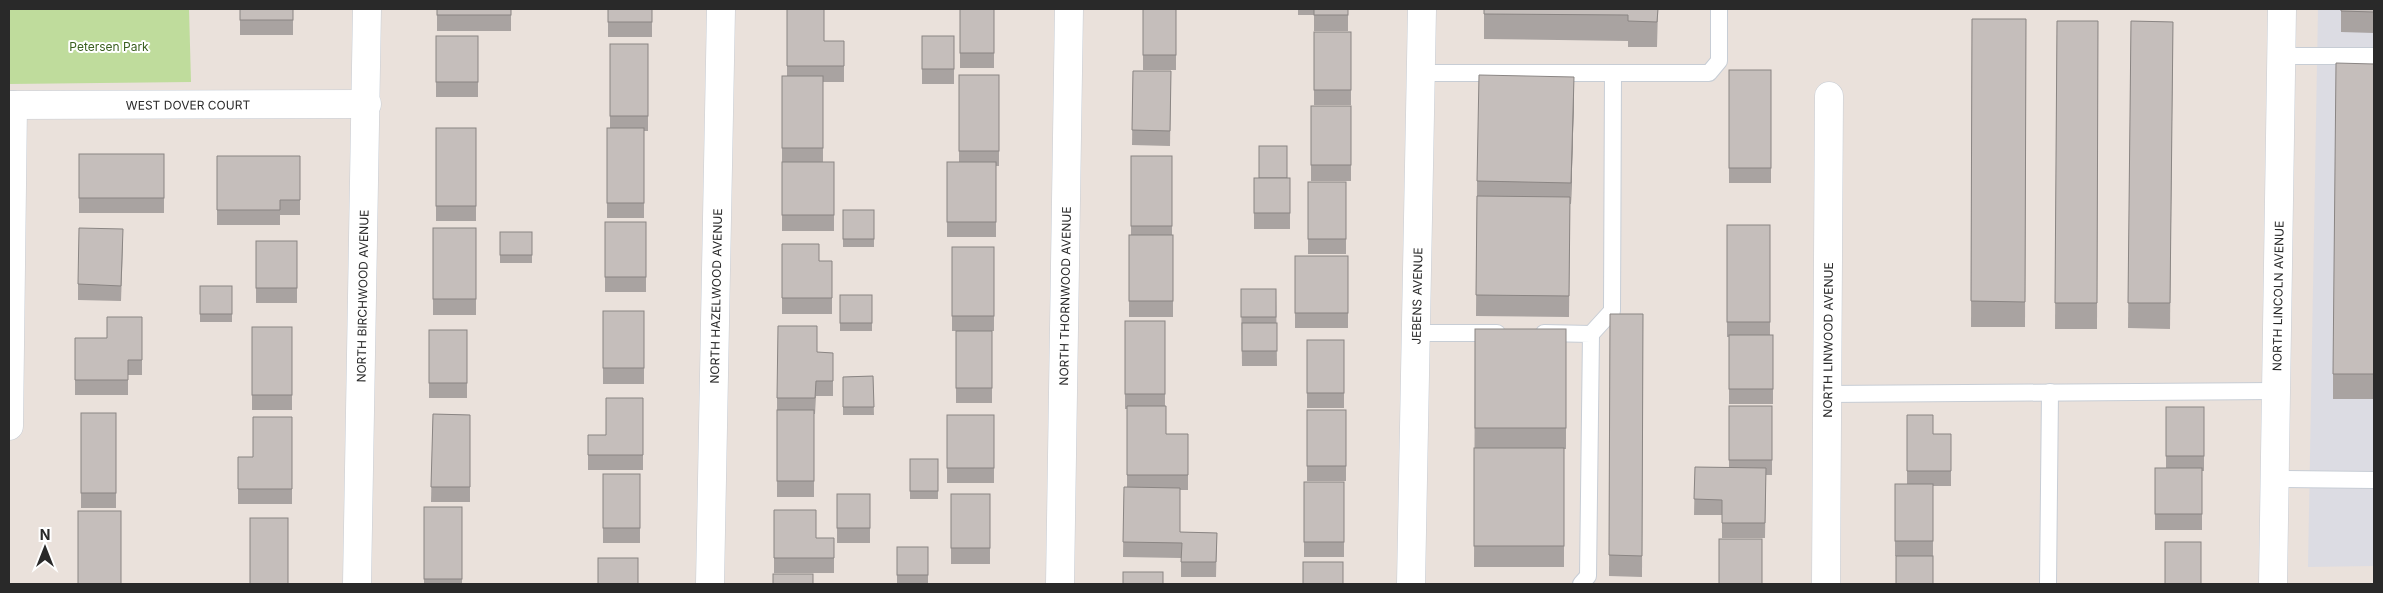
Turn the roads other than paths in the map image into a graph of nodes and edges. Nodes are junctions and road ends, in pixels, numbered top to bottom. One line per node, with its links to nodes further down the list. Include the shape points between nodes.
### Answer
1 (367, 9): 12 (street, NORTH BIRCHWOOD AVENUE)
2 (721, 9): 25 (street, NORTH HAZELWOOD AVENUE)
3 (1069, 9): 26 (street, NORTH THORNWOOD AVENUE)
4 (1422, 9): 9 (street, JEBENS AVENUE)
5 (1720, 9): 10 (lane, via 1720,61 1708,73)
6 (2282, 9): 7 (street, NORTH LINCOLN AVENUE)
7 (2280, 56): 8 (lane); 18 (street, NORTH LINCOLN AVENUE)
8 (2374, 56)
9 (1422, 73): 10 (lane); 14 (street, JEBENS AVENUE)
10 (1613, 73): 17 (lane, via 1612,311)
11 (1829, 96): 20 (street, NORTH LINWOOD AVENUE)
12 (366, 104): 13 (street, WEST DOVER COURT); 24 (street, NORTH BIRCHWOOD AVENUE)
13 (11, 105): 21 (street)
14 (1417, 332): 15 (lane); 27 (street, JEBENS AVENUE)
15 (1513, 333)
16 (1533, 333): 17 (lane)
17 (1591, 334): 28 (lane, via 1588,576)
18 (2275, 391): 19 (lane); 22 (street, NORTH LINCOLN AVENUE)
19 (2050, 392): 20 (lane); 30 (lane)
20 (1827, 394): 29 (street, NORTH LINWOOD AVENUE)
21 (9, 426)
22 (2274, 479): 23 (lane); 31 (street, NORTH LINCOLN AVENUE)
23 (2374, 480)
24 (357, 584)
25 (710, 584)
26 (1060, 584)
27 (1411, 584)
28 (1580, 584)
29 (1826, 584)
30 (2048, 584)
31 (2273, 584)

